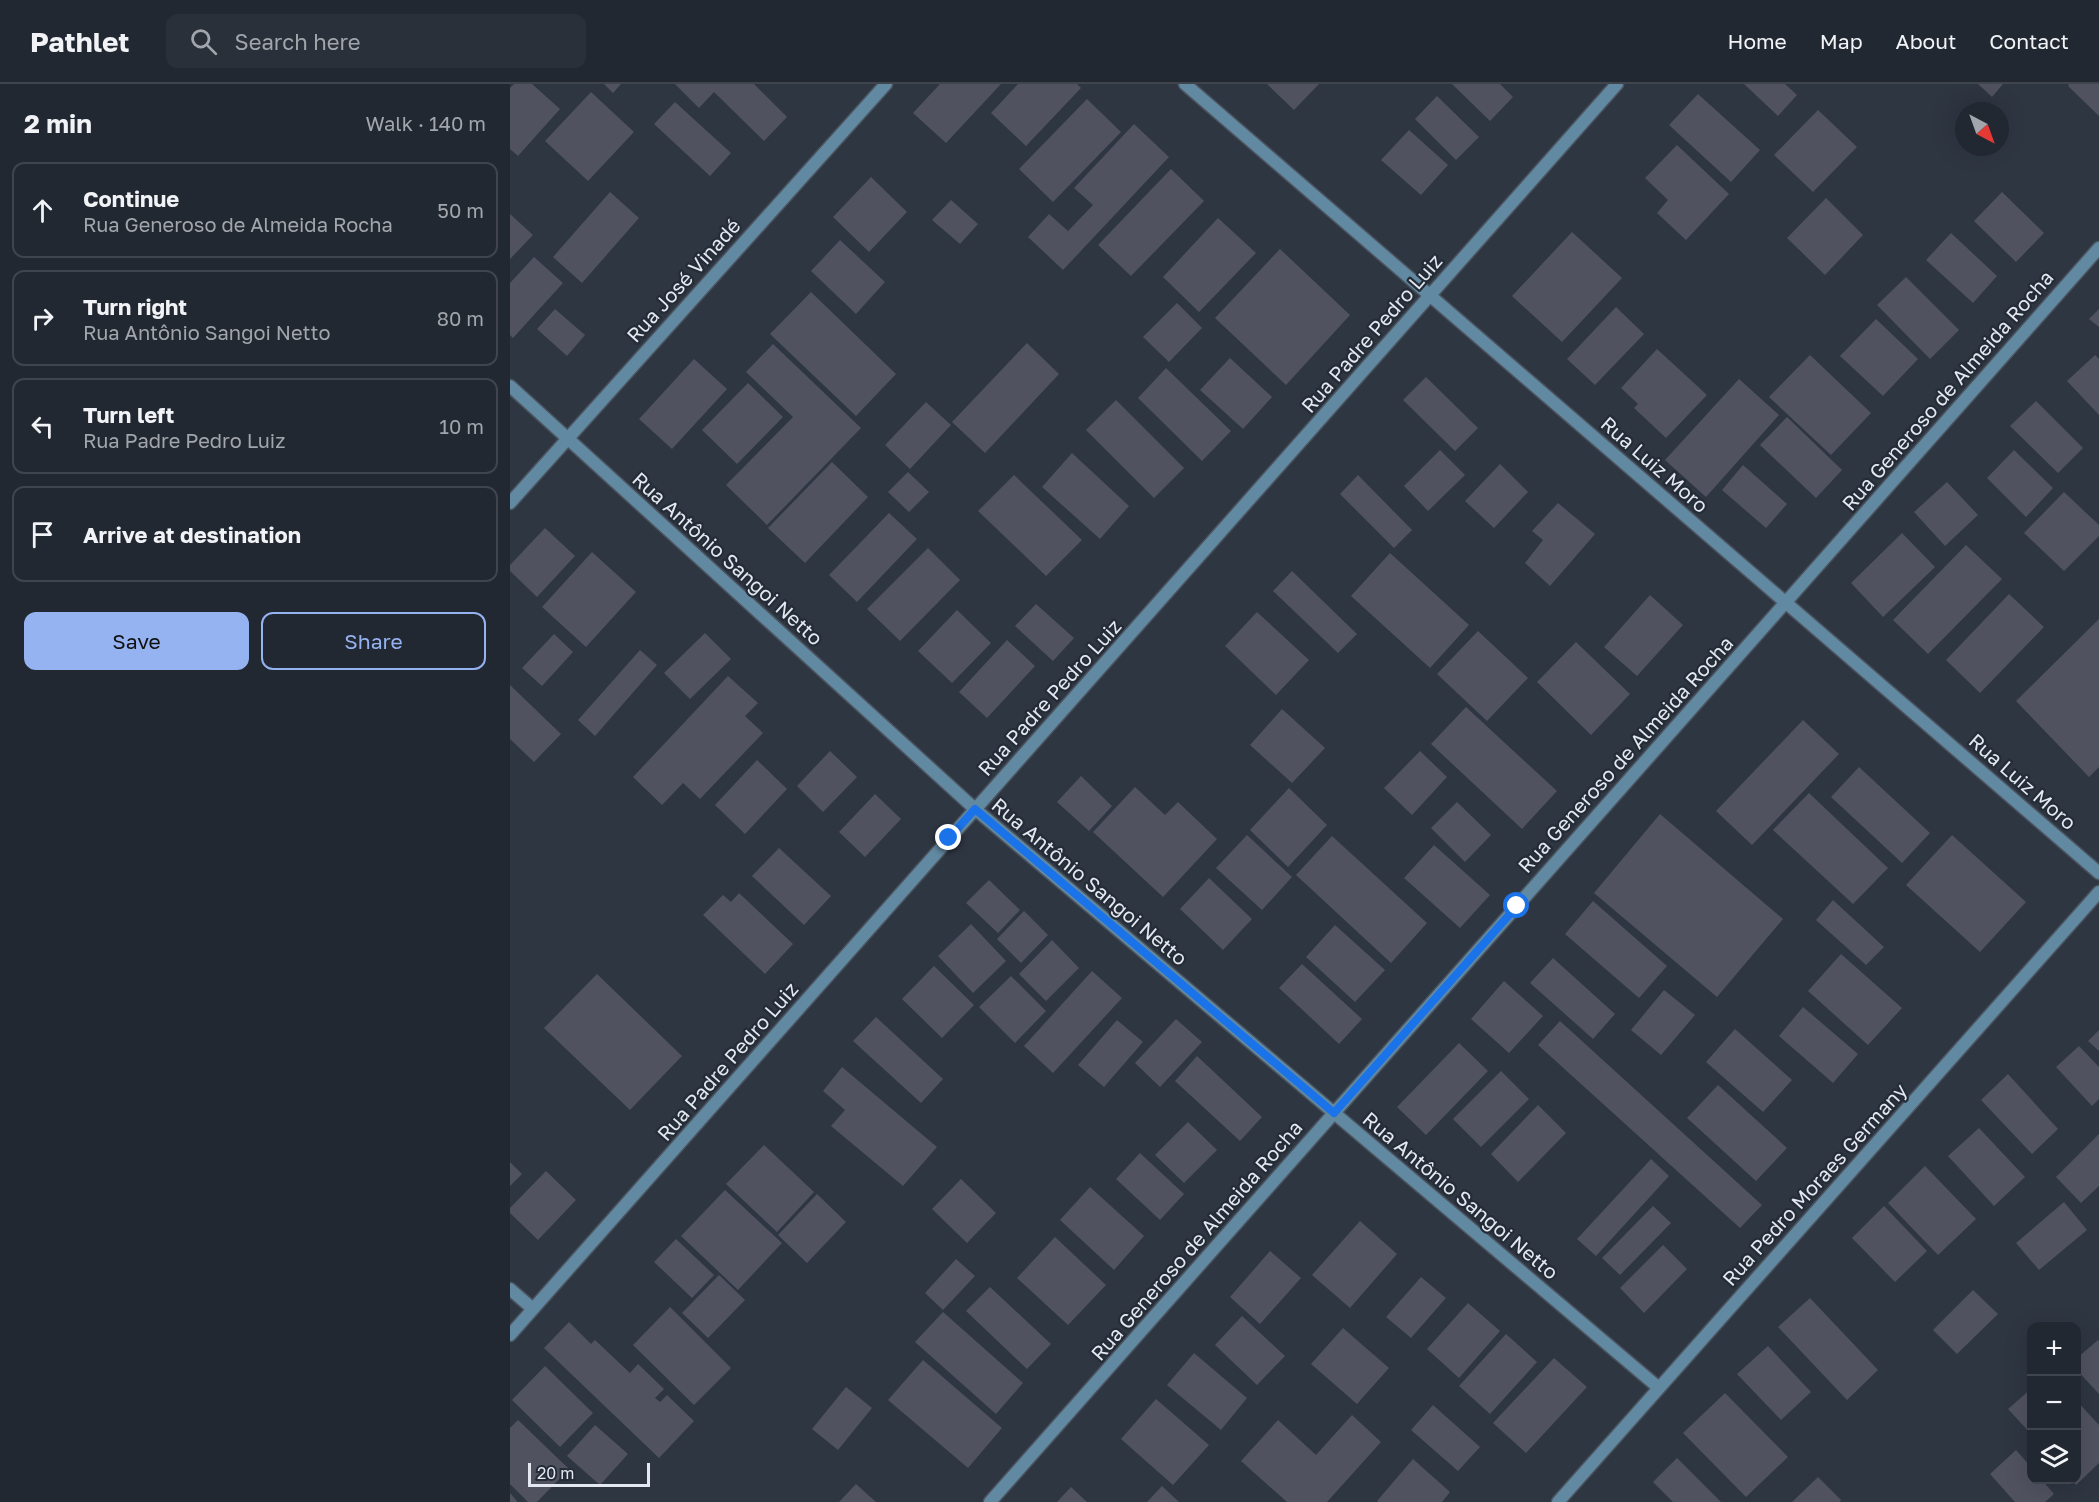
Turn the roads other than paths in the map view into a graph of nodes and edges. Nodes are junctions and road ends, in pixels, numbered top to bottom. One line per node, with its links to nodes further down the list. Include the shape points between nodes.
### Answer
1 (886, 84): 7 (street, Rua José Vinadé)
2 (1185, 84): 5 (street, Rua Luiz Moro)
3 (1617, 84): 5 (street, Rua Padre Pedro Luiz)
4 (2099, 248): 9 (street, Rua Generoso de Almeida Rocha)
5 (1430, 296): 9 (street, Rua Luiz Moro); 10 (street, Rua Padre Pedro Luiz)
6 (510, 386): 7 (street, Rua Antônio Sangoi Netto)
7 (567, 438): 8 (street, Rua José Vinadé); 10 (street, Rua Antônio Sangoi Netto)
8 (510, 503)
9 (1786, 603): 11 (street, Rua Luiz Moro); 13 (street, Rua Generoso de Almeida Rocha)
10 (975, 809): 13 (street, Rua Antônio Sangoi Netto); 15 (street, Rua Padre Pedro Luiz)
11 (2099, 873)
12 (2099, 892): 17 (street, Rua Pedro Moraes Germany)
13 (1334, 1113): 17 (street, Rua Antônio Sangoi Netto); 18 (street, Rua Generoso de Almeida Rocha)
14 (510, 1289): 15 (street)
15 (533, 1309): 16 (street, Rua Padre Pedro Luiz)
16 (510, 1335)
17 (1659, 1388): 19 (street, Rua Pedro Moraes Germany)
18 (990, 1502)
19 (1558, 1502)

